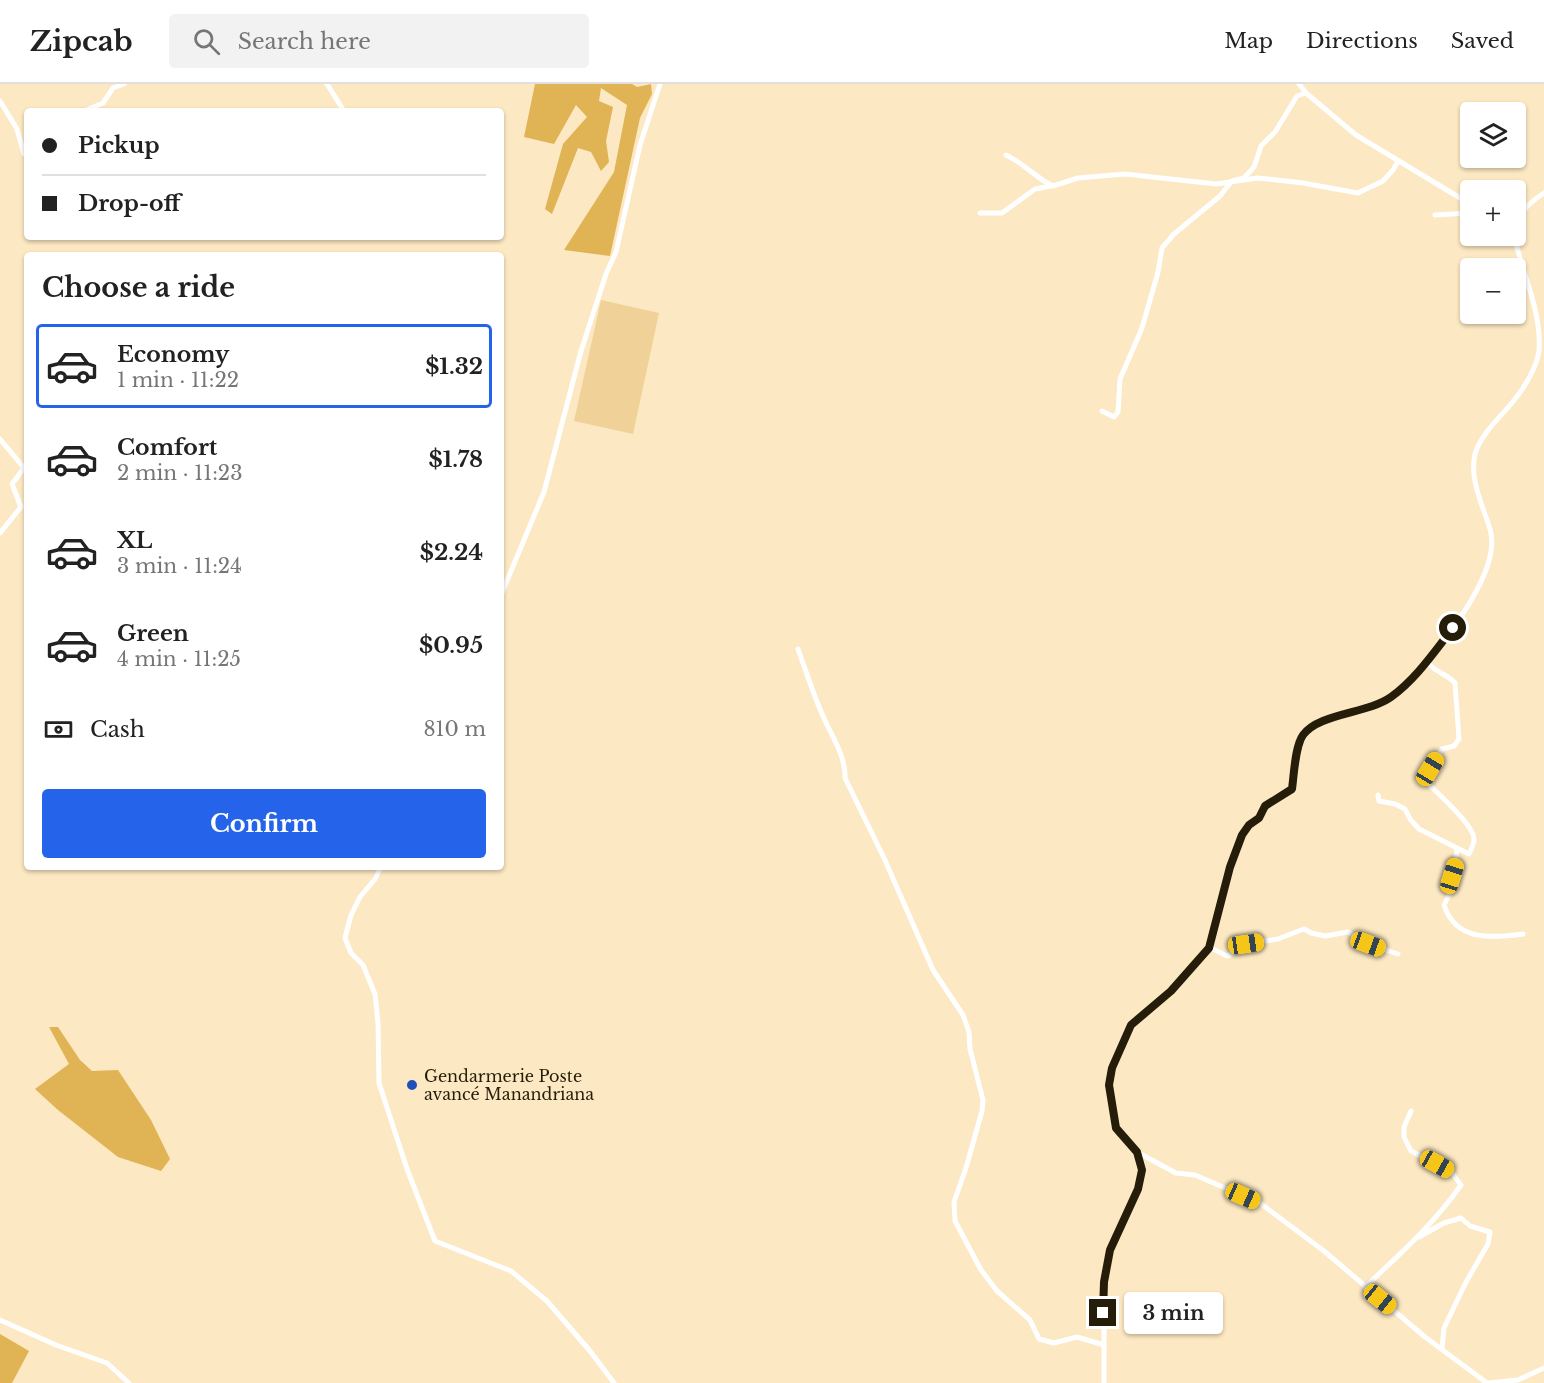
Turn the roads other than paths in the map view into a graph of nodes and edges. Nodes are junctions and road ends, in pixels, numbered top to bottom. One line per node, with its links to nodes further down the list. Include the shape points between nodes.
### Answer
1 (124, 84): 7 (street, via 113,88 103,103)
2 (327, 84): 8 (street)
3 (660, 84): 24 (street, via 640,145 616,252 581,351 544,492)
4 (1299, 84): 5 (street)
5 (1306, 93): 11 (street, via 1356,135); 12 (street, via 1297,96 1262,146 1254,167 1244,178)
6 (0, 100): 9 (street, via 17,129)
7 (91, 108)
8 (342, 108)
9 (24, 154)
10 (1006, 155): 13 (street)
11 (1398, 161): 12 (street, via 1383,181 1358,193 1258,178); 15 (street)
12 (1232, 182): 13 (street, via 1216,184 1125,174 1078,178); 21 (street, via 1162,248 1142,328 1120,379 1118,412 1114,417)
13 (1053, 186): 17 (street, via 1035,189 1002,213)
14 (1544, 193): 16 (street)
15 (1460, 198)
16 (1526, 205)
17 (980, 213)
18 (1460, 214): 19 (street)
19 (1435, 215)
20 (1517, 246): 26 (street, via 1536,315 1538,357 1516,399 1483,438 1476,453 1474,473 1490,530 1491,558 1453,628)
21 (1102, 411)
22 (0, 439): 23 (street, via 24,468 12,484 21,507)
23 (0, 533)
24 (504, 588)
25 (798, 650): 38 (street, via 842,759 844,778 933,970 967,1023 983,1100 979,1126 954,1202 957,1227 981,1270 997,1291 1030,1320 1039,1339 1054,1343 1077,1337)
26 (1427, 662): 28 (street, via 1449,676 1456,687 1459,739 1454,746 1442,749 1426,781 1472,832 1474,841 1469,854); 31 (street, via 1391,696 1368,709 1315,724 1302,736 1292,789 1265,806 1242,835)
27 (1378, 795): 28 (street, via 1379,801 1405,809 1419,829)
28 (1457, 849): 30 (street, via 1452,889 1444,905 1451,919 1468,934)
29 (380, 870): 42 (street, via 360,897 345,938 351,953 363,965 375,994 379,1083 435,1240 511,1270 547,1301)
30 (1523, 934)
31 (1209, 948): 32 (street, via 1228,956 1246,944 1278,939 1304,929 1325,936 1348,932); 34 (street, via 1171,991 1131,1025 1112,1068 1109,1085 1116,1128)
32 (1398, 954)
33 (1411, 1111): 35 (street, via 1404,1137 1411,1151 1452,1173 1461,1185)
34 (1137, 1152): 36 (street, via 1176,1173 1195,1175 1260,1203); 38 (street, via 1142,1170 1138,1189 1110,1250 1104,1282)
35 (1418, 1238): 36 (street); 39 (street, via 1461,1218 1470,1226 1490,1232 1488,1244 1444,1328)
36 (1365, 1287): 39 (street)
37 (0, 1320): 41 (street, via 107,1363)
38 (1104, 1345): 43 (street)
39 (1442, 1348): 44 (street)
40 (1544, 1368): 44 (street, via 1518,1380)
41 (129, 1383)
42 (614, 1383)
43 (1104, 1383)
44 (1488, 1383)

